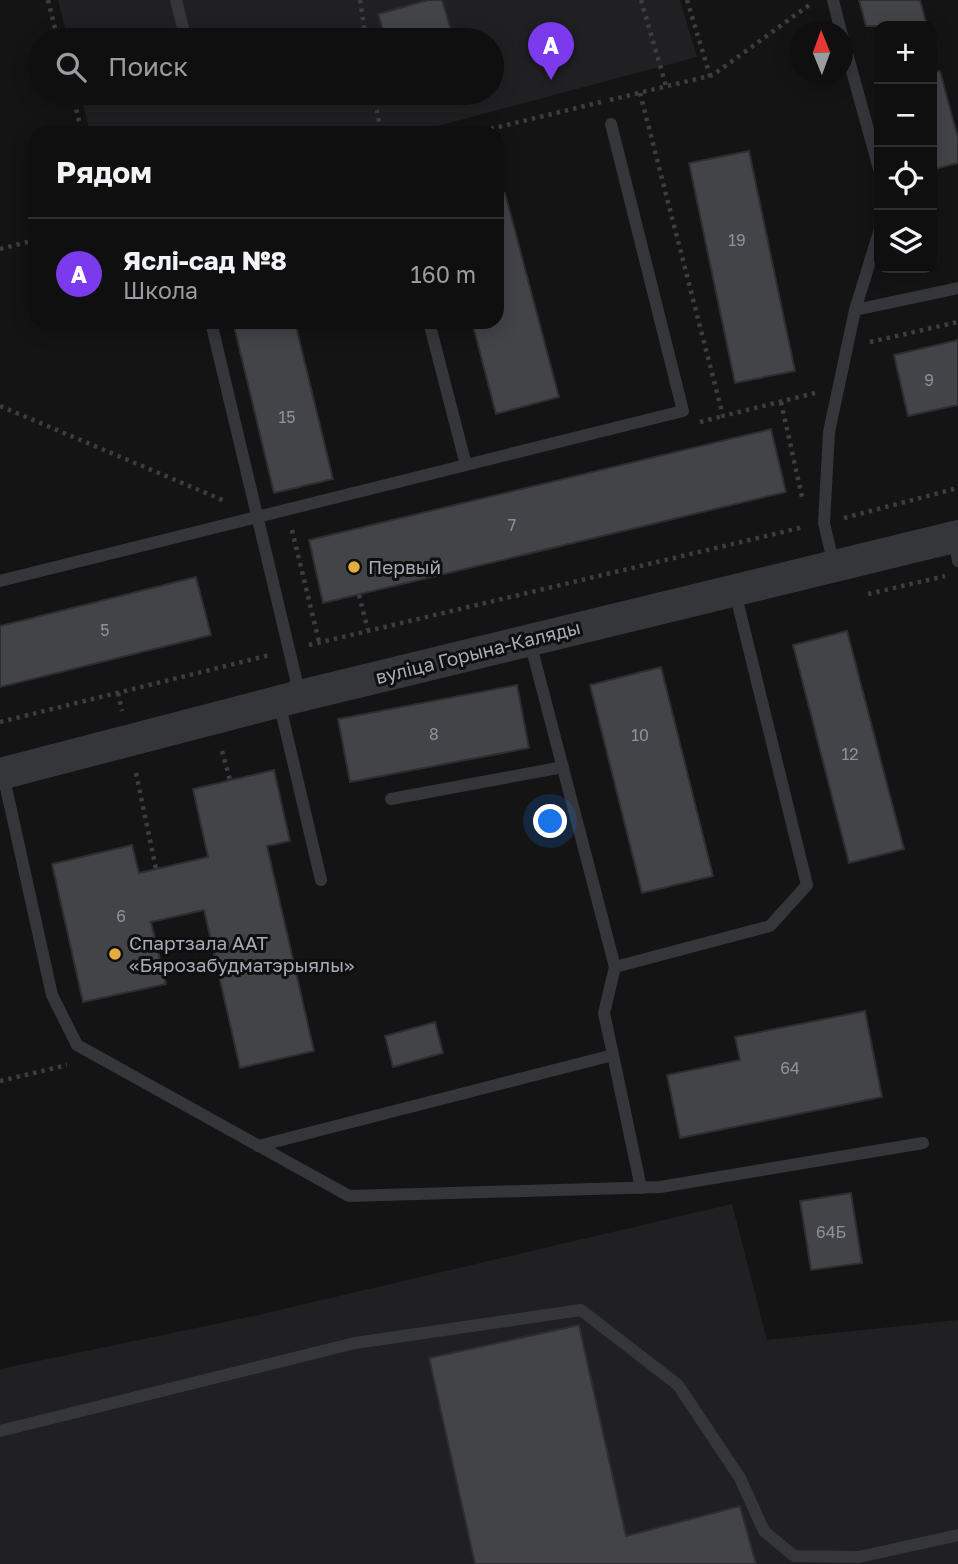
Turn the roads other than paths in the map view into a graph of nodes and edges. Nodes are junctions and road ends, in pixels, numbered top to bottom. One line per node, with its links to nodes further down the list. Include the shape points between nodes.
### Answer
1 (176, 0): 4 (lane)
2 (833, 0): 3 (lane)
3 (839, 21)
4 (183, 28)
5 (853, 73): 7 (lane)
6 (611, 124): 13 (lane, via 683,411)
7 (874, 151)
8 (874, 248): 10 (lane)
9 (958, 288): 10 (lane)
10 (855, 310): 16 (lane, via 829,432 824,523)
11 (213, 329): 14 (lane)
12 (431, 329): 13 (lane)
13 (466, 465): 14 (lane)
14 (258, 516): 17 (lane); 20 (lane, via 289,650)
15 (957, 544): 16 (street, вуліца Горына-Каляды)
16 (834, 566): 18 (street, вуліца Горына-Каляды)
17 (0, 581)
18 (734, 589): 19 (street, вуліца Горына-Каляды); 25 (lane, via 807,885 770,926)
19 (530, 640): 20 (street, вуліца Горына-Каляды); 21 (lane)
20 (290, 698): 22 (street, вуліца Горына-Каляды); 24 (lane)
21 (563, 767): 23 (lane); 25 (lane)
22 (1, 774): 28 (lane, via 52,995 77,1045)
23 (391, 799)
24 (321, 880)
25 (615, 967): 26 (lane, via 604,1013)
26 (613, 1055): 28 (lane); 29 (lane)
27 (923, 1143): 29 (lane)
28 (258, 1146): 29 (lane, via 349,1196)
29 (641, 1188)
30 (0, 1431): 32 (lane, via 355,1343 582,1310 678,1385 740,1478 764,1531 794,1556)
31 (958, 1535): 32 (lane)
32 (860, 1561)

